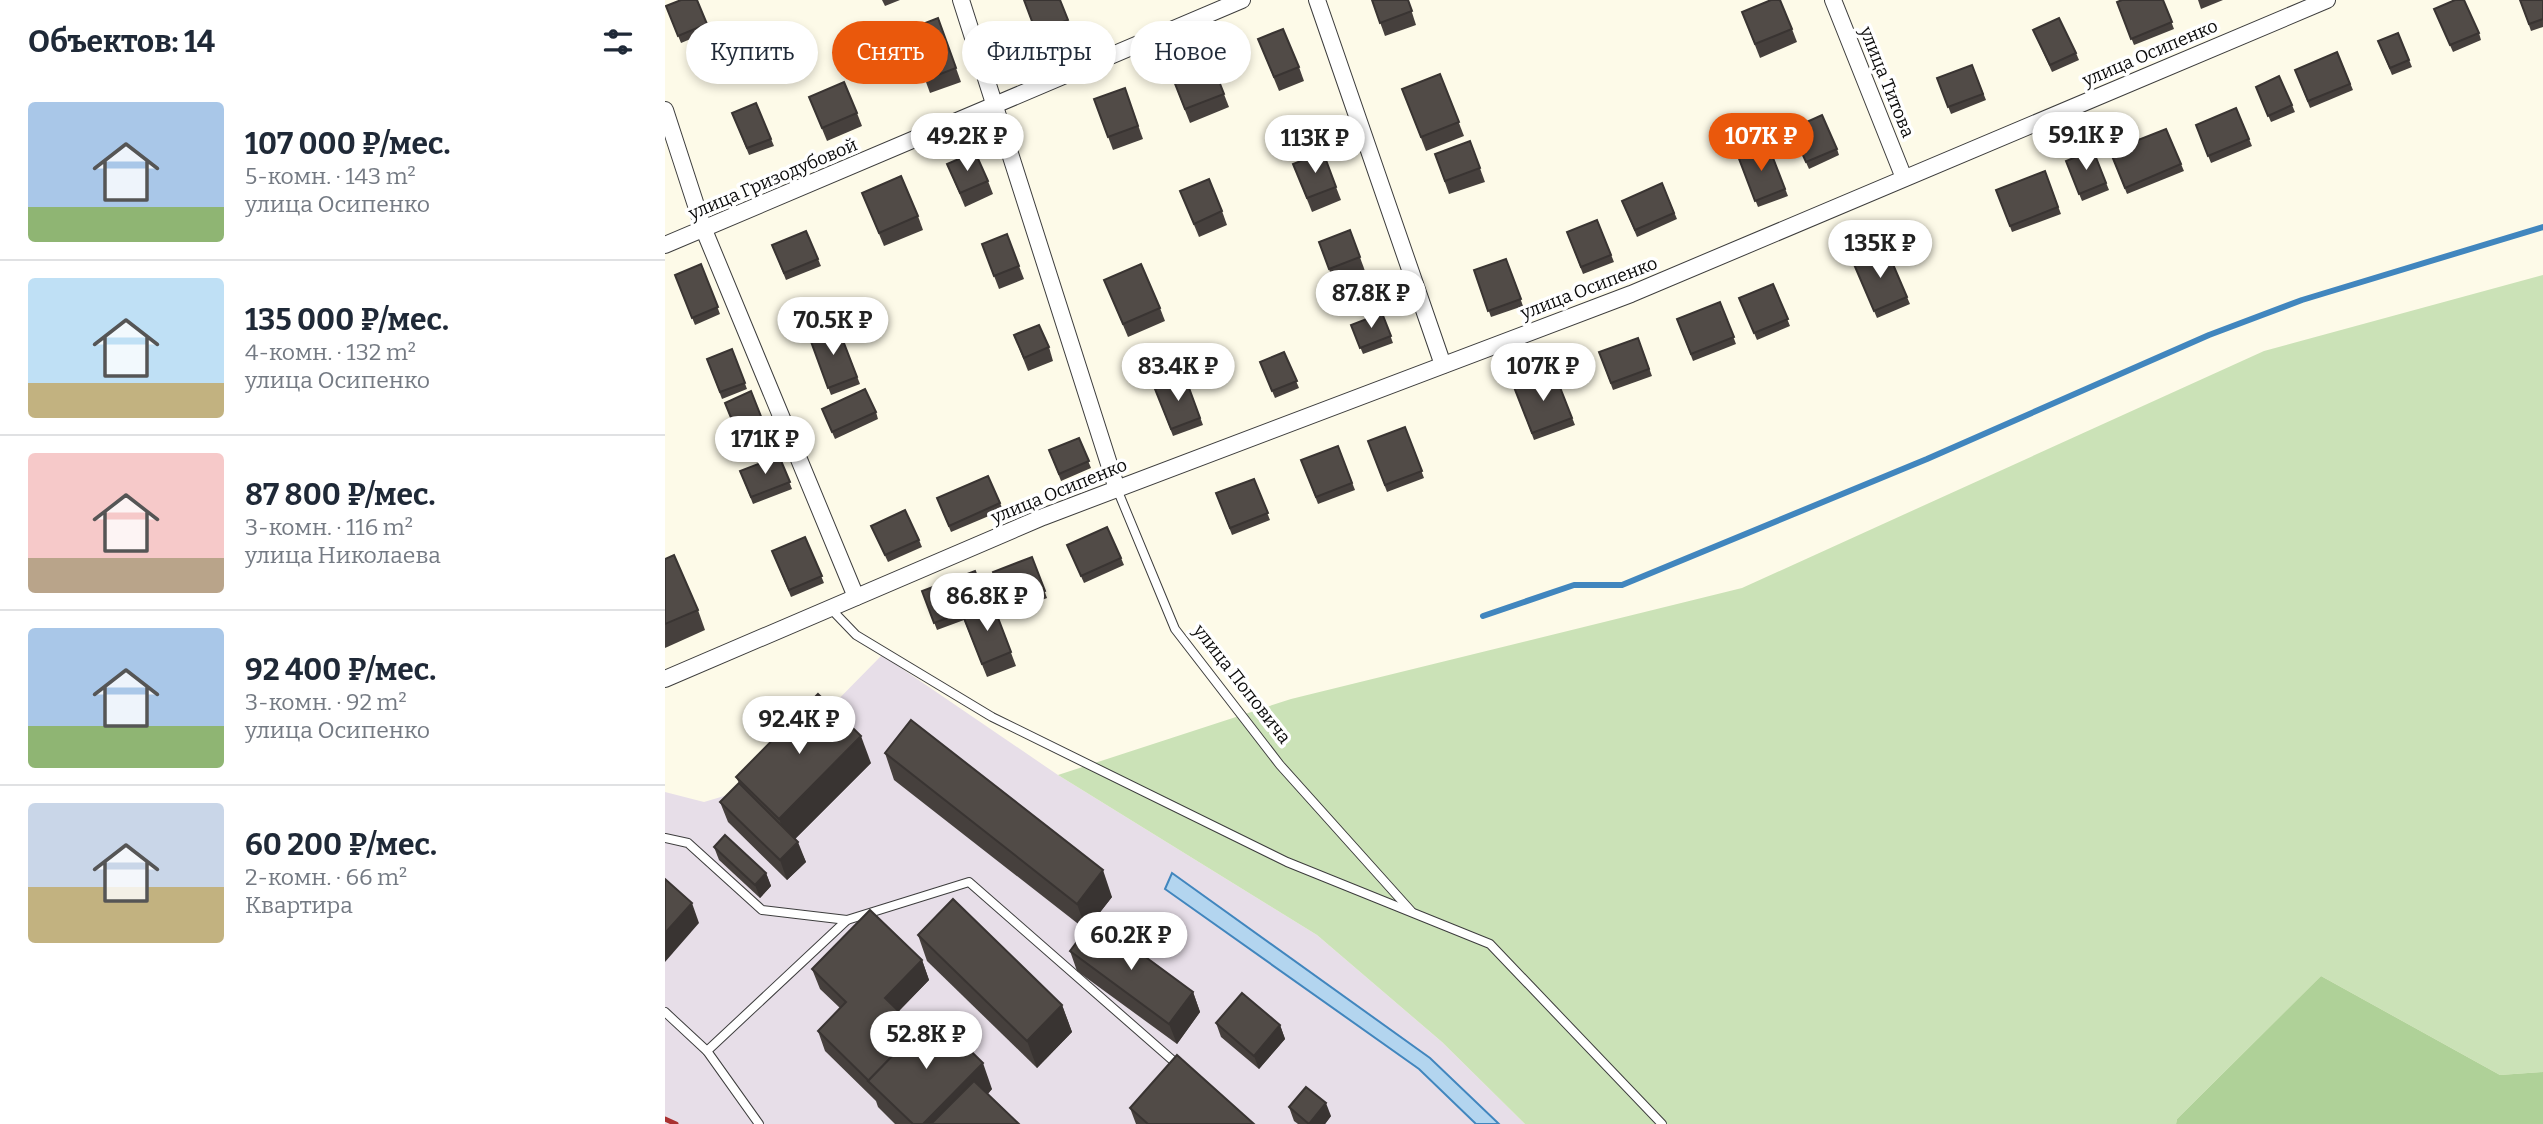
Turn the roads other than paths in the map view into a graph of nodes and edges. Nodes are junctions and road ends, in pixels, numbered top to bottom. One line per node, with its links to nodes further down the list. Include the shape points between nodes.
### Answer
1 (961, 0): 6 (street, улица Поповича)
2 (1242, 0): 6 (street, улица Гризодубовой)
3 (1317, 0): 11 (street)
4 (1833, 0): 8 (street, улица Титова)
5 (2327, 0): 8 (street, улица Осипенко)
6 (996, 105): 9 (street, улица Гризодубовой); 12 (street, улица Поповича)
7 (665, 110): 9 (street)
8 (1904, 178): 11 (street, улица Осипенко, via 1631,294)
9 (704, 230): 10 (street, улица Гризодубовой); 13 (street)
10 (665, 245)
11 (1443, 365): 12 (street, улица Осипенко)
12 (1117, 489): 13 (street, улица Осипенко); 17 (lane, улица Поповича, via 1175,629 1280,765)
13 (856, 597): 14 (street, улица Осипенко)
14 (831, 609): 15 (street, улица Осипенко); 17 (lane, via 856,635 992,717 1287,862)
15 (665, 679)
16 (665, 838): 18 (lane, via 688,843 762,910)
17 (1413, 913): 23 (lane, via 1490,944)
18 (847, 920): 20 (lane); 21 (lane, via 969,882)
19 (665, 1012): 20 (lane)
20 (707, 1051): 22 (lane)
21 (1184, 1071)
22 (759, 1124)
23 (1662, 1124)

